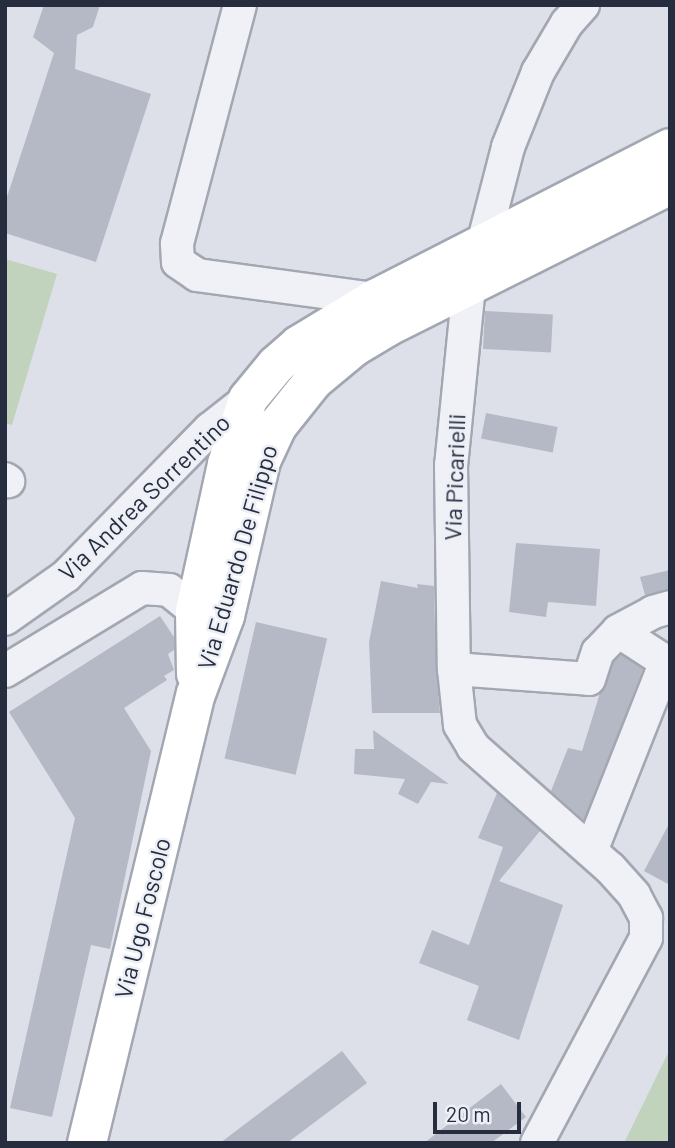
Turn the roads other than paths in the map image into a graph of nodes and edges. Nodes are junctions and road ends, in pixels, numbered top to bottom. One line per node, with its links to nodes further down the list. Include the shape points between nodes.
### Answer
1 (240, 5): 7 (street, via 177,244 178,262 197,275)
2 (583, 5): 5 (street, via 538,72 508,147)
3 (670, 148): 5 (street, Via Eduardo De Filippo)
4 (670, 185): 6 (street, Via Eduardo De Filippo)
5 (483, 244): 7 (street, Via Eduardo De Filippo)
6 (469, 286): 13 (street, Via Picarielli, via 452,465); 15 (street, Via Eduardo De Filippo, via 345,354 288,409 261,461 225,616)
7 (375, 299): 8 (street, Via Eduardo De Filippo, via 299,345)
8 (248, 399): 10 (street, Via Eduardo De Filippo, via 228,464); 11 (street, Via Andrea Sorrentino, via 210,429 66,576)
9 (670, 607): 12 (street)
10 (195, 611): 14 (street, via 169,590 142,588); 15 (street, Via Eduardo De Filippo)
11 (5, 619)
12 (618, 631): 13 (street, via 598,652 590,679); 16 (street, via 666,662)
13 (454, 669): 16 (street, Via Picarielli, via 460,725 473,747)
14 (5, 671)
15 (196, 694): 17 (street, Via Ugo Foscolo)
16 (591, 851): 18 (street, Via Picarielli, via 634,895 646,918 646,938)
17 (87, 1143)
18 (537, 1143)

